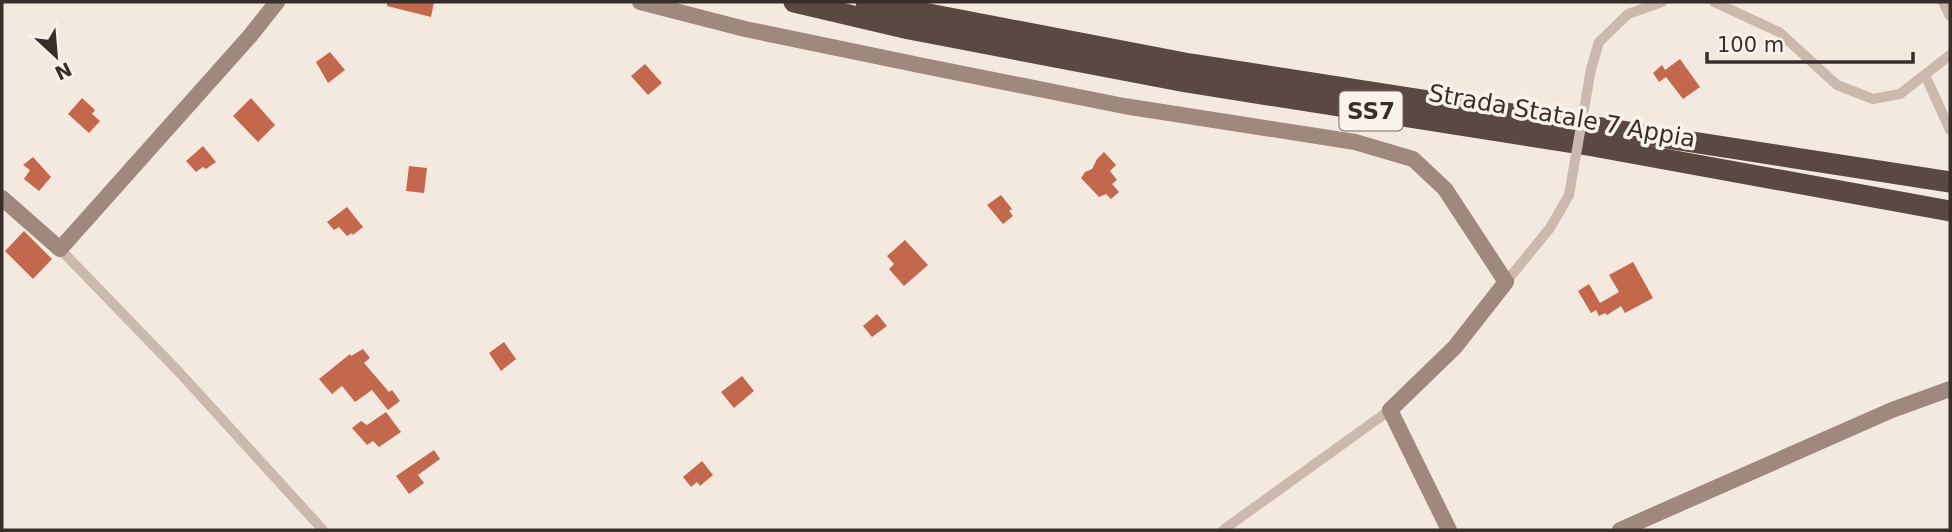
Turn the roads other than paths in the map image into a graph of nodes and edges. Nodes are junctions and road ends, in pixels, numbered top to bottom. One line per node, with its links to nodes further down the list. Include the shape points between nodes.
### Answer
1 (277, 2): 15 (street)
2 (640, 2): 16 (street, via 919,65 1124,106 1355,142 1413,159 1445,189)
3 (794, 2): 14 (highway, Strada Statale 7 Appia / SS7, via 1186,82 1593,146)
4 (866, 2): 12 (highway, Strada Statale 7 Appia / SS7, via 1190,64)
5 (1662, 2): 16 (street, bridge, via 1628,14 1599,42 1569,195 1550,228)
6 (1714, 2): 10 (street, via 1780,32 1837,85 1873,99 1899,94)
7 (1943, 2): 8 (street)
8 (1950, 16)
9 (1950, 55): 10 (street)
10 (1925, 75): 11 (street)
11 (1950, 130)
12 (1950, 182)
13 (2, 198): 15 (street)
14 (1950, 211)
15 (60, 249): 19 (street)
16 (1506, 282): 18 (street, via 1455,347)
17 (1950, 388): 22 (street)
18 (1391, 410): 20 (street); 21 (street)
19 (323, 530)
20 (1223, 530)
21 (1449, 530)
22 (1620, 530)

